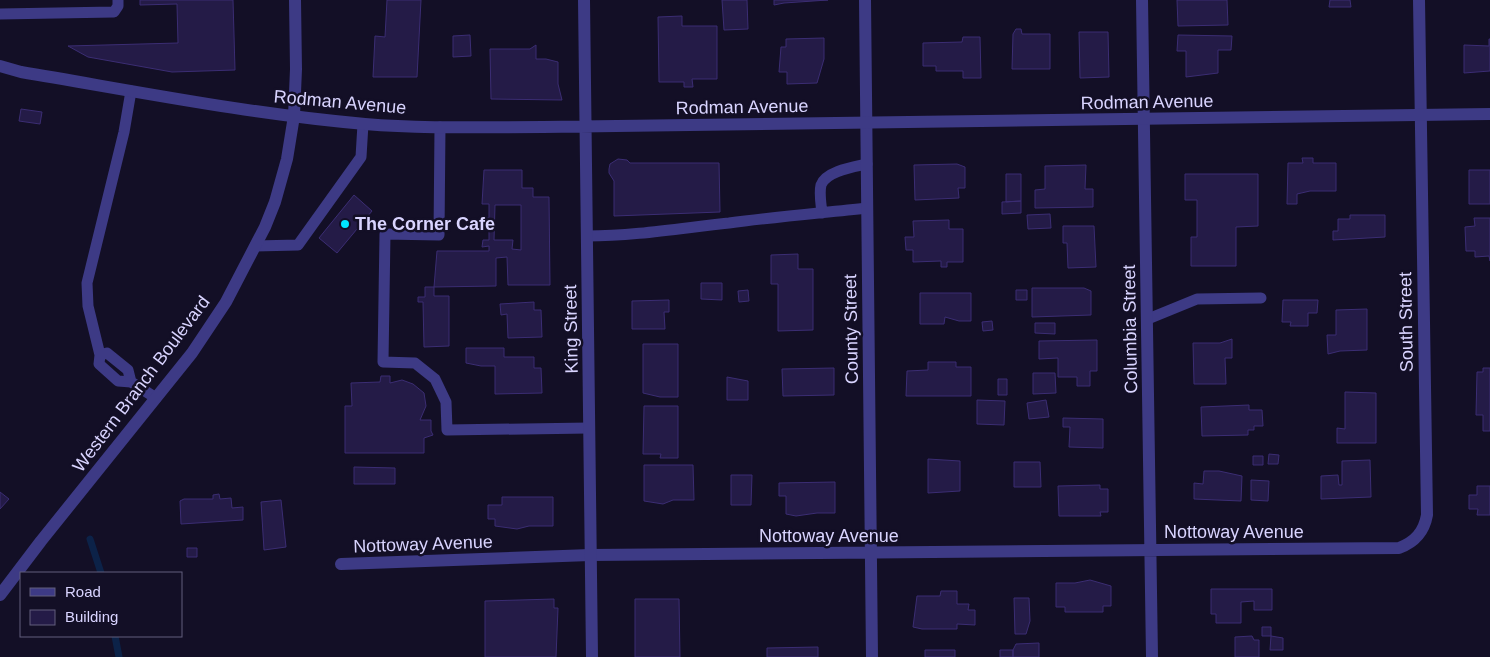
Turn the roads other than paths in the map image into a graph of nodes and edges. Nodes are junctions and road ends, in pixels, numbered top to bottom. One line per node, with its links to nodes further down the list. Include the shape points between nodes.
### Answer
1 (295, 0): 12 (street, Western Branch Boulevard)
2 (584, 0): 16 (street, King Street)
3 (865, 0): 14 (street, County Street)
4 (1142, 0): 13 (street, Columbia Street)
5 (1419, 0): 11 (street, South Street)
6 (118, 3): 7 (lane, via 114,12)
7 (0, 14)
8 (0, 66): 9 (street, Rodman Avenue)
9 (131, 91): 12 (street, Rodman Avenue); 25 (lane, via 87,283 88,306 100,355 107,353 128,370 131,382)
10 (1490, 114): 11 (street, Rodman Avenue)
11 (1420, 115): 13 (street, Rodman Avenue); 27 (street, South Street, via 1426,523 1420,535 1399,548)
12 (294, 116): 15 (street, Rodman Avenue); 22 (street, Western Branch Boulevard, via 275,202)
13 (1145, 120): 14 (street, Rodman Avenue); 24 (street, Columbia Street)
14 (866, 122): 16 (street, Rodman Avenue); 18 (street, County Street)
15 (363, 124): 17 (street, Rodman Avenue); 22 (lane, via 361,158 298,245)
16 (586, 126): 17 (street, Rodman Avenue); 21 (street, King Street)
17 (440, 128): 26 (lane, via 439,235 385,234 383,362 415,363 435,379 446,402 447,430)
18 (867, 164): 19 (street, County Street); 20 (lane, via 841,171 824,180 820,199)
19 (867, 208): 20 (lane); 29 (street, County Street)
20 (822, 213): 21 (lane, via 667,231)
21 (587, 236): 26 (street, King Street)
22 (255, 246): 25 (street, Western Branch Boulevard, via 226,302 192,353)
23 (1261, 298): 24 (lane, via 1197,299)
24 (1148, 319): 28 (street, Columbia Street)
25 (156, 398): 32 (street, Western Branch Boulevard)
26 (589, 428): 30 (street, King Street)
27 (1317, 549): 28 (street, Nottoway Avenue)
28 (1150, 550): 29 (street, Nottoway Avenue); 35 (street, Columbia Street)
29 (870, 553): 30 (street, Nottoway Avenue); 34 (street, County Street)
30 (590, 555): 31 (street, Nottoway Avenue); 33 (street, King Street)
31 (341, 564)
32 (0, 595)
33 (592, 657)
34 (872, 657)
35 (1152, 657)

